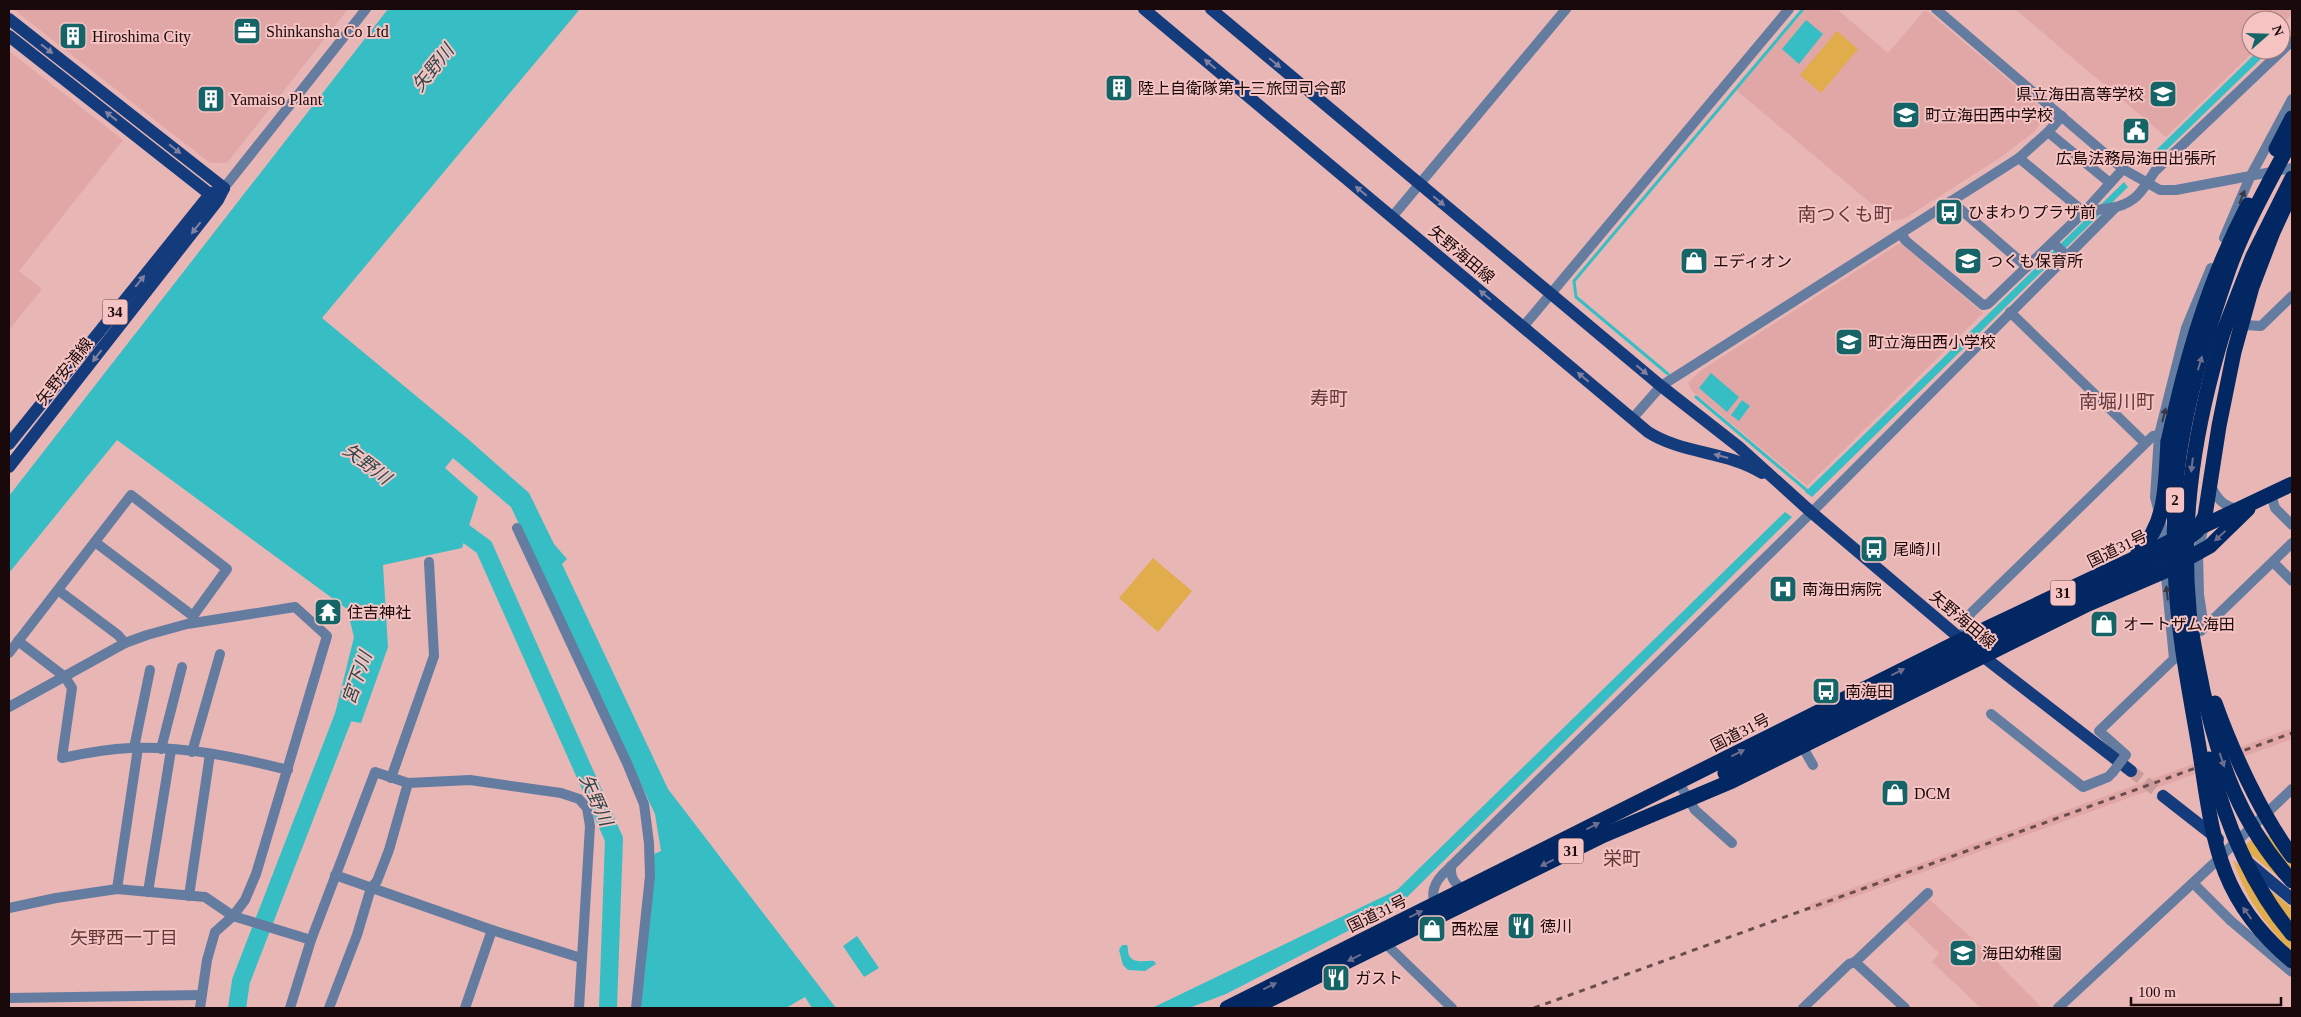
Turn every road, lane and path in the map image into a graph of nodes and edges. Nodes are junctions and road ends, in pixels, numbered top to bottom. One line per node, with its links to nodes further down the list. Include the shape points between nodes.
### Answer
1 (366, 9): 23 (street)
2 (1144, 9): 30 (main road, 矢野海田線, one-way to 2)
3 (1210, 9): 21 (main road, 矢野海田線, one-way to 21)
4 (1566, 9): 21 (street)
5 (1789, 9): 35 (street)
6 (1936, 9): 11 (street)
7 (9, 19): 23 (main road, one-way to 23)
8 (9, 36): 25 (main road, one-way to 8)
9 (2292, 41): 22 (street, via 2155,171)
10 (2292, 99): 18 (street)
11 (2062, 116): 13 (street); 16 (street)
12 (2292, 118): 42 (highway, bridge, via 2219,266 2195,331)
13 (2048, 132): 15 (street); 20 (street)
14 (2292, 139): 79 (highway, 2, one-way to 14, bridge, via 2178,616 2176,497 2182,438 2192,387 2230,268)
15 (2019, 158): 27 (street); 29 (street)
16 (2123, 168): 20 (street); 22 (street)
17 (2292, 168): 18 (street)
18 (2250, 177): 22 (street, via 2176,190 2160,190); 42 (street, one-way to 18, via 2186,328)
19 (2292, 178): 67 (highway, 2, one-way to 67, bridge, via 2253,256 2223,333 2208,387 2196,438 2188,505)
20 (2110, 183): 29 (street)
21 (1420, 184): 30 (street); 35 (main road, 矢野海田線, one-way to 35)
22 (2146, 184): 28 (street, via 2138,196)
23 (224, 188): 25 (main road, 矢野安浦線 / 34)
24 (2292, 191): 94 (highway, bridge, via 2252,287 2234,352 2205,516 2197,531 2170,552)
25 (214, 197): 43 (main road, 矢野安浦線 / 34, one-way to 25); 45 (main road, 矢野安浦線 / 34, one-way to 45)
26 (2292, 199): 38 (street)
27 (1951, 201): 31 (street); 34 (street)
28 (2114, 207): 29 (street); 33 (street)
29 (2088, 212): 32 (street)
30 (1392, 217): 39 (main road, 矢野海田線, one-way to 30)
31 (1901, 234): 34 (street, via 1982,305 1988,304); 40 (street)
32 (2054, 244): 33 (street); 34 (street)
33 (2065, 255): 37 (street)
34 (2027, 267)
35 (1550, 294): 39 (street); 40 (main road, 矢野海田線, one-way to 40)
36 (2292, 296): 38 (street, via 2261,326)
37 (2010, 312): 44 (street); 52 (street)
38 (2245, 325): 49 (street, via 2226,397)
39 (1523, 327): 41 (main road, 矢野海田線, one-way to 39)
40 (1661, 386): 41 (street); 48 (main road, 矢野海田線, via 1739,447)
41 (1632, 419): 48 (main road, 矢野海田線, one-way to 41, via 1738,461 1663,441)
42 (2164, 439): 44 (street, via 2153,436); 53 (highway)
43 (9, 442): 45 (street)
44 (2145, 443): 70 (street, via 1972,612)
45 (22, 450): 46 (main road, 矢野安浦線 / 34)
46 (9, 467)
47 (2292, 484): 50 (highway, 国道31号 / 31)
48 (1780, 485): 52 (main road, 矢野海田線)
49 (2210, 485): 51 (street, via 2223,504); 54 (street)
50 (2271, 494): 51 (highway, 国道31号 / 31); 55 (street, via 2275,508); 60 (highway, 国道31号 / 31, one-way to 60)
51 (2239, 509): 54 (highway, 国道31号 / 31)
52 (1810, 511): 70 (main road, 矢野海田線); 100 (street)
53 (2160, 517): 58 (street); 64 (highway, via 2144,547)
54 (2204, 525): 58 (highway, 国道31号 / 31); 60 (street)
55 (2292, 525)
56 (517, 528): 129 (street, via 644,804 650,876)
57 (95, 542): 66 (street); 68 (street); 68 (street, via 132,495 227,569)
58 (2165, 543): 63 (street); 64 (highway, 国道31号 / 31)
59 (2292, 543): 62 (street)
60 (2198, 553): 63 (highway, 国道31号 / 31); 69 (street)
61 (429, 562): 91 (street, via 434,656)
62 (2274, 563): 65 (street); 69 (street)
63 (2165, 571): 75 (highway, 国道31号 / 31, via 2088,604); 76 (street, one-way to 63)
64 (2098, 577): 70 (highway, 国道31号 / 31)
65 (2292, 581)
66 (58, 590): 71 (street); 72 (street)
67 (2189, 610): 99 (highway, bridge, via 2220,718 2268,817); 102 (highway, 2, one-way to 102, bridge, via 2207,708 2232,789 2263,846)
68 (193, 619): 72 (street); 89 (street, via 295,607 327,636)
69 (2204, 627): 76 (street)
70 (1962, 640): 75 (main road, 矢野海田線); 94 (highway, 国道31号 / 31, one-way to 70)
71 (18, 641): 73 (street); 80 (street)
72 (125, 643): 80 (street)
73 (9, 653)
74 (220, 654): 86 (street)
75 (1983, 657): 83 (highway, 国道31号 / 31); 90 (main road, 矢野海田線)
76 (2174, 659): 82 (street, bridge, via 2099,731 2126,755 2108,777 2082,788)
77 (182, 667): 85 (street)
78 (150, 670): 84 (street)
79 (2186, 671): 115 (highway, 2, bridge, via 2229,823 2250,869); 119 (highway, one-way to 79, bridge, via 2258,926 2226,878 2209,814)
80 (65, 676): 81 (street); 84 (street, via 72,688 62,758)
81 (9, 708)
82 (1990, 714)
83 (1802, 746): 88 (street); 94 (highway, 国道31号 / 31, via 1732,781)
84 (136, 748): 85 (street); 105 (street)
85 (166, 749): 86 (street); 107 (street)
86 (192, 752): 87 (street)
87 (210, 754): 89 (street); 109 (street)
88 (1813, 765)
89 (288, 770): 113 (street, via 256,874 245,900)
90 (2130, 771)
91 (391, 778): 92 (street); 101 (street, via 375,772)
92 (408, 783): 104 (street, via 389,850); 118 (street, via 470,780 561,793 579,800 587,808 590,826)
93 (2292, 789): 96 (street)
94 (1683, 792): 97 (street, via 1695,810); 106 (highway, 国道31号 / 31, one-way to 94); 112 (highway, 国道31号 / 31, one-way to 112, via 1604,835)
95 (2163, 796): 110 (main road)
96 (2264, 816): 98 (street); 103 (street, bridge)
97 (1732, 843)
98 (2292, 843)
99 (2292, 856)
100 (1451, 866): 106 (street, via 1453,879); 112 (street, via 1434,886)
101 (335, 875): 104 (street); 116 (street)
102 (2292, 881)
103 (2192, 883): 121 (street); 135 (street)
104 (371, 888): 114 (street); 126 (street, via 357,935)
105 (117, 889): 107 (street); 111 (street)
106 (1465, 890): 112 (highway, 国道31号 / 31)
107 (148, 892): 109 (street)
108 (1928, 893): 120 (street)
109 (190, 896): 113 (street, via 205,897)
110 (2292, 899)
111 (9, 908)
112 (1437, 911): 117 (highway, 国道31号 / 31); 130 (highway, 国道31号 / 31, one-way to 112)
113 (233, 916): 116 (street); 122 (street, via 215,932)
114 (492, 930): 118 (street); 127 (street)
115 (2292, 934)
116 (311, 940): 125 (street)
117 (1385, 943): 131 (highway, 国道31号 / 31, one-way to 131); 132 (street)
118 (581, 958): 128 (street)
119 (2292, 961)
120 (1856, 962): 133 (street, via 1849,964); 134 (street)
121 (2292, 972)
122 (202, 995): 123 (street); 124 (street)
123 (9, 998)
124 (200, 1008)
125 (290, 1008)
126 (328, 1008)
127 (465, 1008)
128 (579, 1008)
129 (636, 1008)
130 (1227, 1008)
131 (1253, 1008)
132 (1452, 1008)
133 (1803, 1008)
134 (1905, 1008)
135 (2058, 1008)

